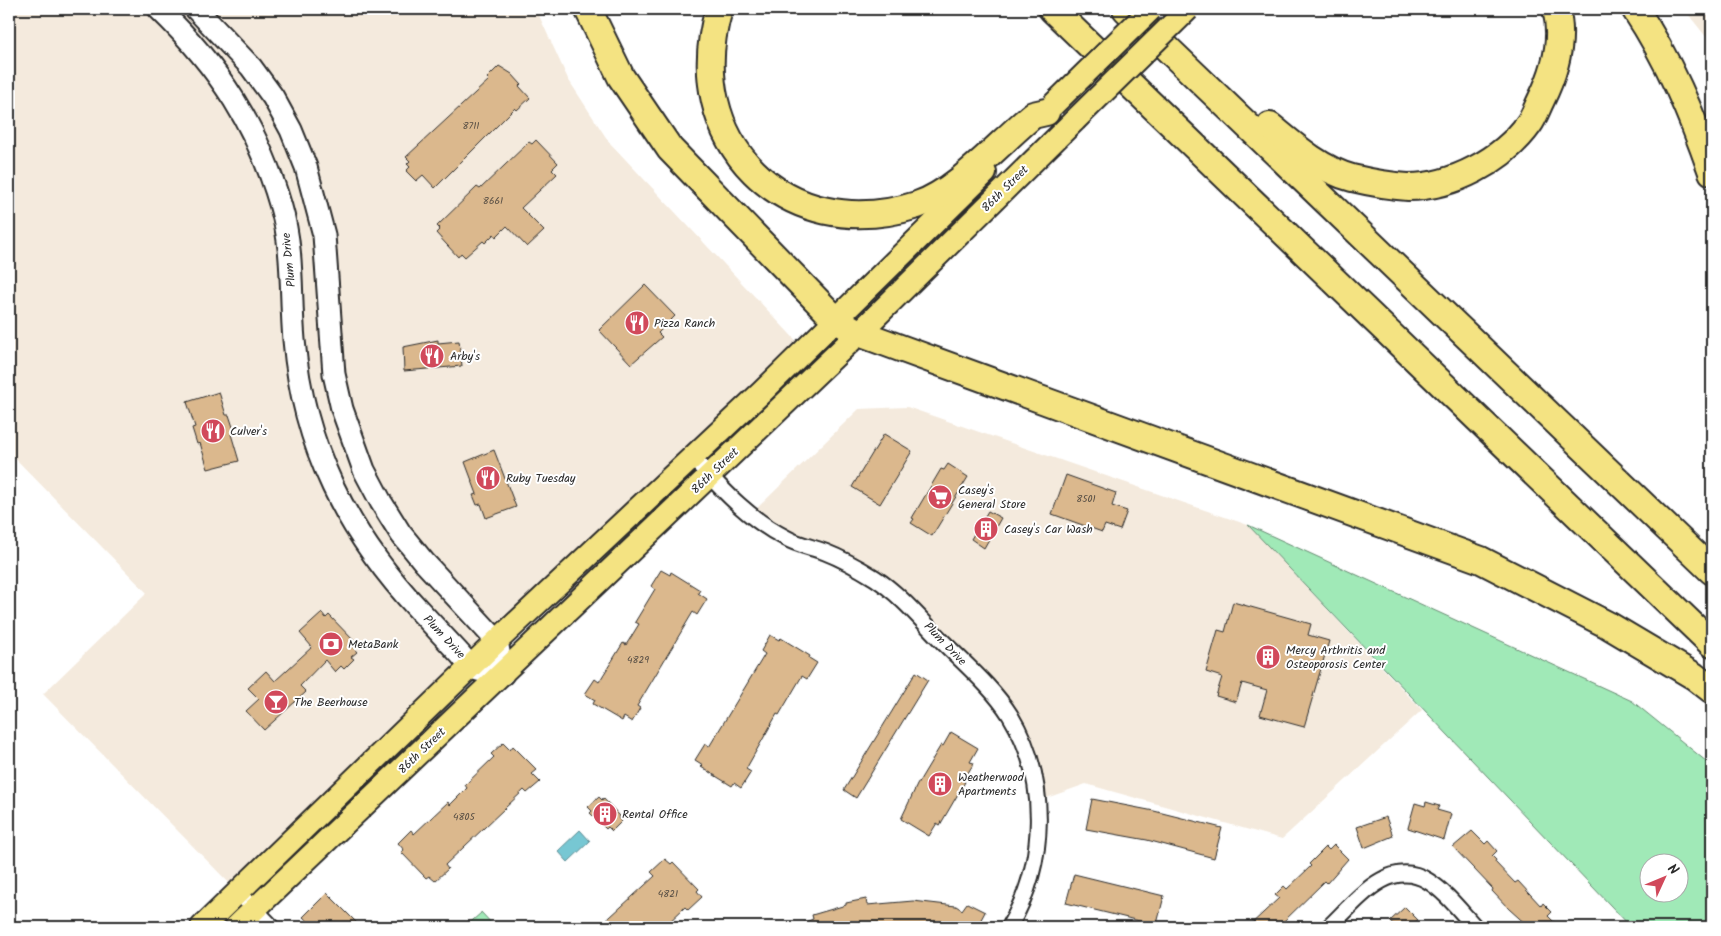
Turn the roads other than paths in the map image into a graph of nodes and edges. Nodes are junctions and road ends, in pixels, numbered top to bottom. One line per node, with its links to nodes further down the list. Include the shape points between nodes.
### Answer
1 (159, 9): 21 (street, Plum Drive, via 197,48 226,85 266,161 289,241 299,380 331,485 372,555 396,586)
2 (196, 9): 19 (street, via 251,67 273,97 306,166 324,235 334,374 342,409 364,470 401,534)
3 (588, 9): 14 (highway, via 621,77 670,148)
4 (719, 9): 11 (highway, via 709,64 712,96 725,133 748,168 794,199 814,208 853,215 918,204 949,187 1033,115)
5 (1036, 9): 12 (highway, via 1109,74)
6 (1052, 9): 12 (highway)
7 (1188, 9): 15 (main road, 86th Street, bridge)
8 (1556, 9): 10 (highway, via 1560,36 1555,63 1529,123 1496,156 1460,176 1435,184 1408,187 1352,178 1320,164)
9 (1635, 9): 13 (highway, via 1654,37 1681,89)
10 (1138, 12): 11 (main road, 86th Street, bridge); 18 (highway)
11 (1050, 108): 14 (main road, 86th Street)
12 (1163, 115): 20 (highway)
13 (1712, 172)
14 (836, 320): 15 (highway); 16 (main road, 86th Street)
15 (860, 333): 17 (main road, 86th Street); 23 (highway, via 1481,560 1608,625)
16 (692, 458): 17 (street, Plum Drive); 19 (main road, 86th Street)
17 (709, 476): 22 (main road, 86th Street); 29 (street, Plum Drive, via 732,500 786,539 844,560 878,580 960,658 1010,715 1032,761 1039,814 1035,859 1022,903)
18 (1712, 571)
19 (497, 641): 21 (main road, 86th Street); 22 (street)
20 (1712, 644)
21 (472, 668): 22 (street, Plum Drive); 24 (main road, 86th Street)
22 (504, 674): 25 (main road, 86th Street)
23 (1712, 690)
24 (238, 892): 25 (street); 26 (main road, 86th Street)
25 (255, 909): 27 (main road, 86th Street); 28 (street)
26 (202, 927)
27 (236, 927)
28 (272, 927)
29 (1009, 927)
30 (1329, 927): 31 (street, via 1370,887 1391,875 1416,876 1438,888)
31 (1475, 927)

